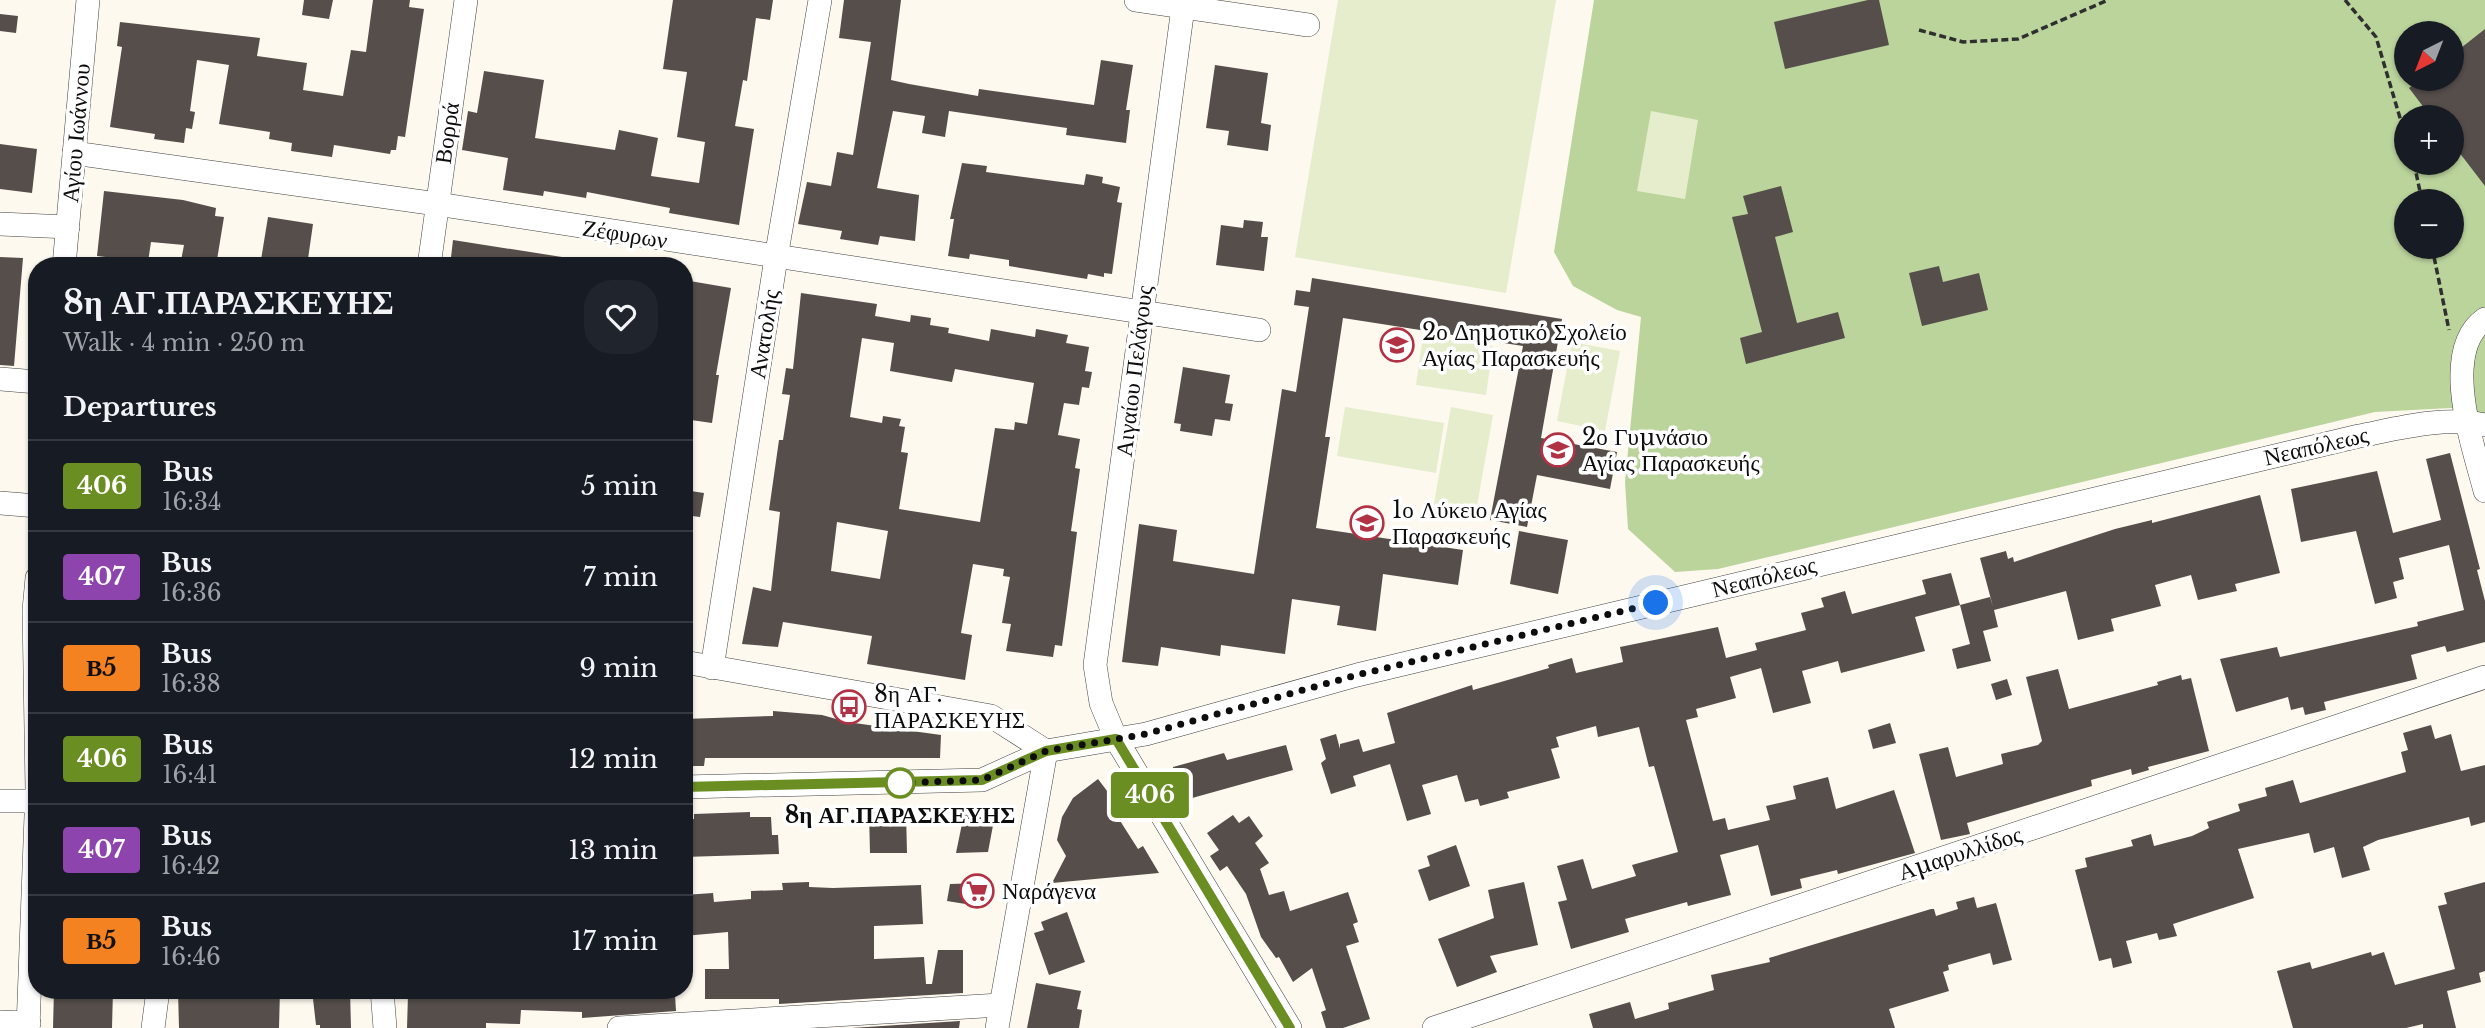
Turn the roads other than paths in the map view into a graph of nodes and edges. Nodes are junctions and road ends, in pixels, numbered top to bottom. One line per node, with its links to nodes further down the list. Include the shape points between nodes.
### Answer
1 (88, 0): 7 (street, Αγίου Ιωάννου)
2 (466, 0): 8 (street, Βορρά)
3 (820, 0): 13 (street, Ανατολής)
4 (1136, 0): 5 (street)
5 (1183, 3): 6 (street); 14 (street, Αιγαίου Πελάγους)
6 (1308, 25)
7 (74, 153): 8 (street, Ζέφυρων); 10 (street, Αγίου Ιωάννου)
8 (437, 204): 12 (street, Βορρά); 13 (street, Ζέφυρων)
9 (0, 224): 10 (street)
10 (68, 227): 11 (street, Αγίου Ιωάννου)
11 (65, 257)
12 (430, 257)
13 (776, 258): 14 (street, Ζέφυρων); 24 (street, Ανατολής)
14 (1142, 312): 16 (street, Ζέφυρων); 26 (street, Αιγαίου Πελάγους, via 1095,665 1101,703)
15 (2485, 319): 19 (street, via 2474,330 2466,351 2462,385)
16 (1259, 330)
17 (0, 379): 18 (street)
18 (28, 381)
19 (2476, 423): 20 (street); 26 (street, Νεαπόλεως, via 2418,424 2359,436 1357,675)
20 (2485, 491)
21 (0, 503): 22 (street)
22 (28, 505)
23 (693, 664): 24 (street)
24 (712, 668): 27 (street, via 991,716)
25 (2485, 677): 41 (street, Αμαρυλλίδος)
26 (1116, 739): 27 (street, Νεαπόλεως); 40 (street, Αιγαίου Πελάγους)
27 (1046, 751): 28 (street, Νεαπόλεως, via 982,780); 34 (street)
28 (693, 787)
29 (0, 801): 30 (street)
30 (28, 801)
31 (29, 999): 36 (street)
32 (157, 999): 37 (street)
33 (383, 999): 38 (street)
34 (999, 1017): 39 (street)
35 (0, 1022): 36 (street)
36 (28, 1025)
37 (153, 1028)
38 (385, 1028)
39 (619, 1028)
40 (1290, 1028)
41 (1434, 1028)

